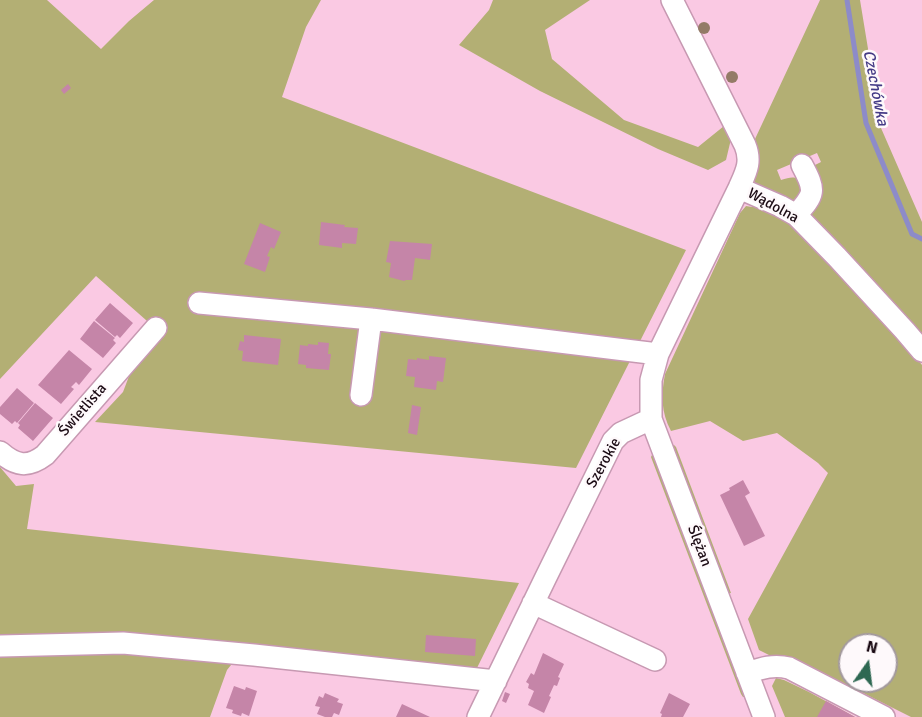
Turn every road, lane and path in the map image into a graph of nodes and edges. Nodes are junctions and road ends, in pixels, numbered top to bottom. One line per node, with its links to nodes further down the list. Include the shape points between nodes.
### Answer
1 (672, 0): 3 (street, Wądolna, via 748,153)
2 (802, 165): 4 (street, via 811,184 811,196)
3 (739, 188): 4 (street, Wądolna); 9 (street)
4 (796, 215): 8 (street, Wądolna)
5 (199, 303): 6 (street)
6 (371, 319): 9 (street); 10 (street)
7 (156, 328): 12 (street, Świetlista, via 34,463 20,464)
8 (922, 351)
9 (658, 354): 11 (street, via 651,380)
10 (361, 395)
11 (651, 419): 13 (street, Szerokie, via 621,433 614,441); 16 (street, Ślężan)
12 (0, 452)
13 (533, 603): 15 (street); 17 (street, Szerokie)
14 (0, 646): 17 (street, via 123,643)
15 (655, 660)
16 (747, 673): 19 (street, Ślężan); 20 (street, via 772,666 789,668)
17 (496, 681): 18 (street, Szerokie)
18 (478, 717)
19 (764, 717)
20 (884, 717)

